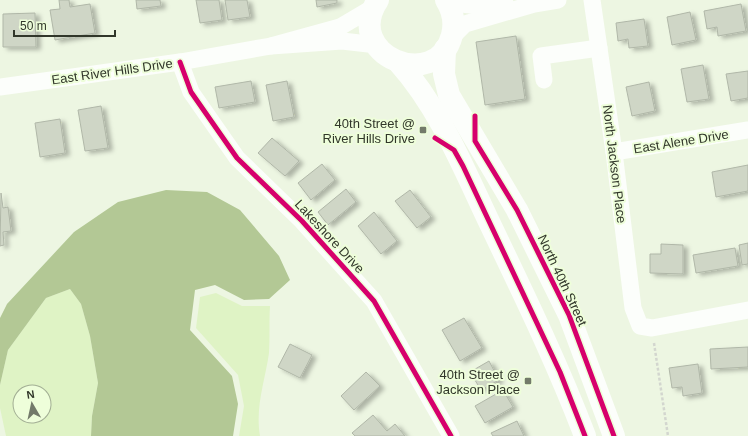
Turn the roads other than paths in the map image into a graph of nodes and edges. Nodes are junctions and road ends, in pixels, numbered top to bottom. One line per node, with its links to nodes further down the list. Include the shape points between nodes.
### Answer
1 (446, 0): 7 (main road, North 40th Street, via 453,17 454,28)
2 (451, 0): 6 (street, via 478,5)
3 (558, 0): 6 (street)
4 (592, 0): 10 (street, North Jackson Place)
5 (377, 2): 8 (main road, via 370,22); 9 (street, East River Hills Drive, via 340,27)
6 (534, 4): 7 (street, via 465,24)
7 (448, 43): 12 (main road, via 434,59 422,64); 20 (main road, North 40th Street, via 444,74 449,96 517,210 569,315)
8 (377, 45): 9 (street, East River Hills Drive, via 342,41); 12 (main road, via 388,58)
9 (271, 46): 11 (street, East River Hills Drive)
10 (599, 48): 13 (street, via 541,56); 16 (street, North Jackson Place)
11 (180, 62): 14 (street, East River Hills Drive); 18 (street, Lakeshore Drive, via 191,92 237,158 302,221 374,301)
12 (399, 63): 19 (main road, via 426,96 463,166 560,372)
13 (544, 80)
14 (0, 87)
15 (748, 130): 16 (street, East Alene Drive)
16 (614, 152): 17 (street, North Jackson Place, via 633,308 646,327)
17 (748, 310)
18 (451, 436)
19 (585, 436)
20 (614, 436)

